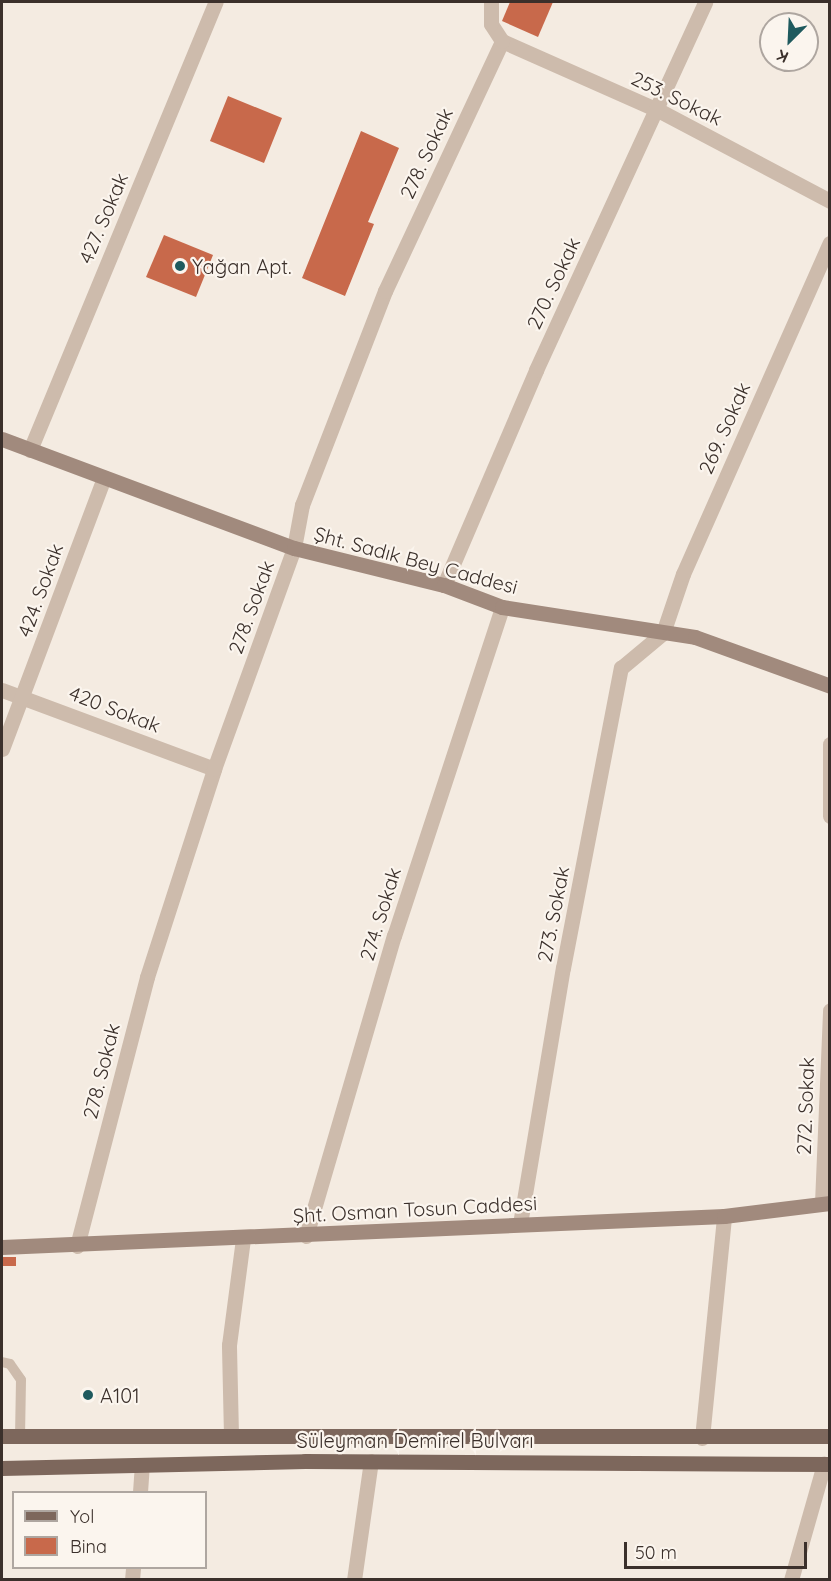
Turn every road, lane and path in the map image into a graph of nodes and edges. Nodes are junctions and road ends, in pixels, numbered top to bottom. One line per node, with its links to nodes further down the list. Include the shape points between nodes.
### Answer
1 (216, 2): 9 (street, 427. Sokak)
2 (491, 2): 4 (street, via 491,24)
3 (705, 2): 5 (street, 270. Sokak)
4 (501, 41): 5 (street, 253. Sokak); 11 (street, 278. Sokak, via 385,291 302,506)
5 (658, 110): 6 (street, 253. Sokak); 12 (street, 270. Sokak, via 536,370)
6 (830, 201)
7 (830, 243): 14 (street, 269. Sokak, via 683,574)
8 (2, 439): 9 (street, Şht. Sadık Bey Caddesi)
9 (30, 450): 10 (street, Şht. Sadık Bey Caddesi)
10 (104, 478): 11 (street, Şht. Sadık Bey Caddesi); 17 (street, 424. Sokak)
11 (294, 548): 12 (street, Şht. Sadık Bey Caddesi); 20 (street, 278. Sokak)
12 (444, 585): 13 (street, Şht. Sadık Bey Caddesi)
13 (502, 607): 14 (street, Şht. Sadık Bey Caddesi); 26 (street, 274. Sokak, via 394,936)
14 (663, 633): 15 (street, Şht. Sadık Bey Caddesi, via 695,637); 25 (street, 273. Sokak, via 621,668 563,968)
15 (830, 686)
16 (2, 690): 17 (street, 420 Sokak)
17 (23, 697): 19 (street, 424. Sokak); 20 (street, 420 Sokak)
18 (830, 744): 21 (street)
19 (2, 749)
20 (214, 769): 28 (street, 278. Sokak, via 147,976)
21 (830, 816)
22 (830, 1010): 23 (street, 272. Sokak)
23 (826, 1203): 24 (street, Şht. Osman Tosun Caddesi)
24 (724, 1216): 25 (street, Şht. Osman Tosun Caddesi); 35 (street)
25 (520, 1224): 26 (street, Şht. Osman Tosun Caddesi)
26 (306, 1236): 27 (street, Şht. Osman Tosun Caddesi)
27 (243, 1239): 28 (street, Şht. Osman Tosun Caddesi); 31 (street, via 229,1345)
28 (77, 1246): 29 (street, Şht. Osman Tosun Caddesi)
29 (2, 1247)
30 (2, 1362): 33 (lane, via 10,1364 21,1380)
31 (231, 1435): 33 (main road, Süleyman Demirel Bulvarı); 35 (main road, Süleyman Demirel Bulvarı)
32 (2, 1436): 33 (main road, Süleyman Demirel Bulvarı)
33 (20, 1436)
34 (830, 1436): 35 (main road, Süleyman Demirel Bulvarı)
35 (702, 1438)
36 (371, 1461): 37 (main road, Süleyman Demirel Bulvarı); 38 (main road, Süleyman Demirel Bulvarı); 41 (street)
37 (827, 1464): 42 (street)
38 (142, 1466): 39 (main road, Süleyman Demirel Bulvarı); 40 (street)
39 (2, 1468)
40 (140, 1491)
41 (354, 1580)
42 (791, 1580)

